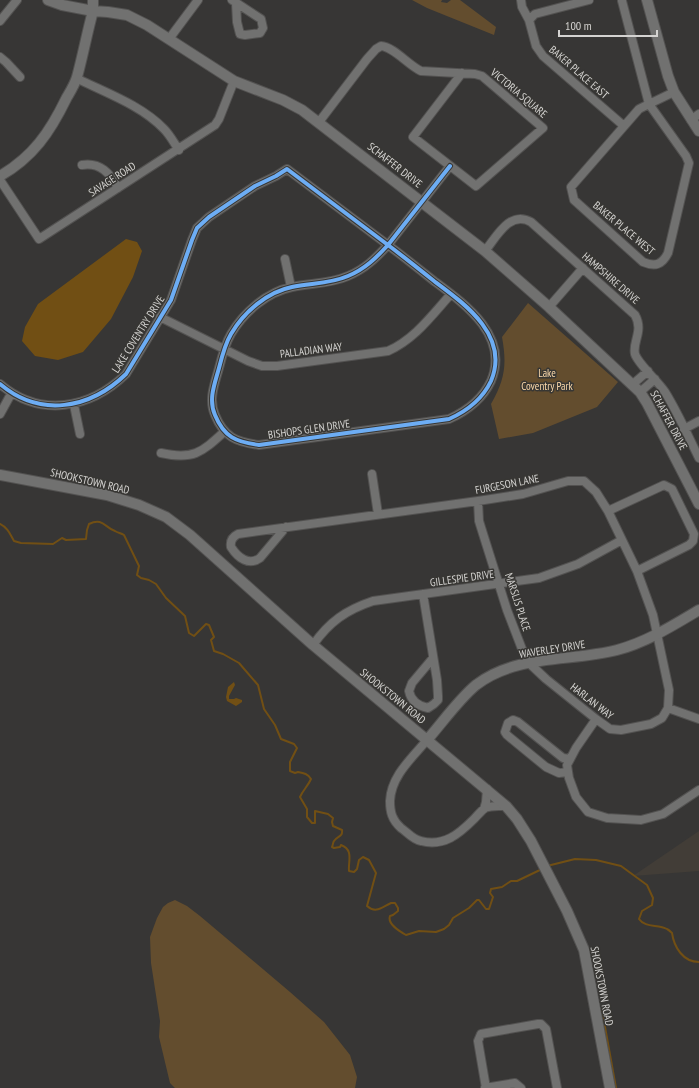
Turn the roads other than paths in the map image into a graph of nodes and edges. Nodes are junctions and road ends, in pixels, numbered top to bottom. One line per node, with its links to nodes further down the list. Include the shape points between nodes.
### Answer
1 (17, 0): 10 (street)
2 (48, 0): 9 (street, SCHAFFER DRIVE)
3 (93, 0): 9 (street)
4 (198, 0): 12 (street)
5 (520, 0): 11 (street, BAKER PLACE EAST)
6 (589, 0): 11 (street, via 535,14)
7 (623, 0): 19 (street)
8 (647, 0): 18 (street)
9 (93, 11): 12 (street, SCHAFFER DRIVE, via 126,15); 16 (street)
10 (0, 20)
11 (528, 20): 22 (street, BAKER PLACE EAST, via 536,46 543,56)
12 (169, 39): 17 (street, SCHAFFER DRIVE)
13 (0, 57): 15 (street)
14 (462, 73): 21 (street, via 421,70 390,49 380,46 367,59); 26 (street, VICTORIA SQUARE, via 413,137); 26 (street, VICTORIA SQUARE, via 482,76 543,128 476,186)
15 (20, 77)
16 (76, 78): 24 (street, via 150,117 165,130); 27 (street, via 48,132 30,155)
17 (234, 81): 21 (street, SCHAFFER DRIVE, via 283,100); 24 (street, SAVAGE ROAD, via 215,125)
18 (674, 92): 19 (street, BAKER PLACE WEST); 20 (street)
19 (649, 104): 22 (street, BAKER PLACE WEST, via 639,109); 22 (street, BAKER PLACE WEST, via 689,163 668,253 659,265 651,266 643,262 574,200 572,187)
20 (695, 117): 23 (street)
21 (319, 122): 30 (street, SCHAFFER DRIVE)
22 (624, 126)
23 (699, 131)
24 (179, 150): 29 (street, SAVAGE ROAD)
25 (82, 165): 29 (street, via 97,165 106,170)
26 (450, 166): 30 (street)
27 (0, 176)
28 (0, 180): 29 (street, SAVAGE ROAD, via 39,240)
29 (118, 188)
30 (422, 201): 31 (street); 32 (street, SCHAFFER DRIVE)
31 (388, 245): 35 (street, via 374,261 348,276 334,281); 36 (street, BISHOPS GLEN DRIVE); 38 (street, LAKE COVENTRY DRIVE, via 287,168 209,216 197,228 170,300)
32 (485, 251): 34 (street, HAMPSHIRE DRIVE, via 508,222 519,218 530,222); 37 (street, SCHAFFER DRIVE)
33 (286, 259): 35 (street)
34 (582, 268): 37 (street); 40 (street, HAMPSHIRE DRIVE, via 635,315 639,326 635,352 638,361)
35 (291, 287): 39 (street, via 254,306 234,329)
36 (451, 294): 39 (street, PALLADIAN WAY, via 414,335 401,346 388,351 262,366); 49 (street, BISHOPS GLEN DRIVE, via 477,316 485,327 492,344 495,362 494,373 483,395 463,413 449,418 259,445 244,443)
37 (549, 307): 43 (street, SCHAFFER DRIVE)
38 (160, 317): 39 (street, PALLADIAN WAY); 45 (street, LAKE COVENTRY DRIVE, via 126,374 94,398)
39 (224, 349): 49 (street, via 213,390 212,408)
40 (648, 371): 41 (street, HAMPSHIRE DRIVE); 43 (street)
41 (655, 379): 43 (street); 48 (street, HAMPSHIRE DRIVE, via 665,392)
42 (0, 384): 44 (street)
43 (636, 388): 56 (street, SCHAFFER DRIVE, via 647,403)
44 (11, 394): 45 (street, LAKE COVENTRY DRIVE, via 51,405); 46 (street)
45 (74, 404): 50 (street)
46 (0, 414)
47 (699, 422): 48 (street)
48 (684, 429): 52 (street, HAMPSHIRE DRIVE)
49 (224, 432): 51 (street, via 190,456 177,457)
50 (80, 434)
51 (161, 453)
52 (699, 458)
53 (372, 474): 58 (street)
54 (0, 475): 66 (street, SHOOKSTOWN ROAD, via 107,495 139,505 166,518 190,535)
55 (478, 501): 57 (street, FURGESON LANE, via 523,494 568,481 584,481 596,492); 58 (street, FURGESON LANE); 62 (street, MARSLIS PLACE, via 479,521)
56 (699, 504)
57 (608, 511): 60 (street, FURGESON LANE); 61 (street, via 664,485 672,489 694,534 689,546)
58 (378, 514): 59 (street, FURGESON LANE)
59 (286, 527): 59 (street, FURGESON LANE, via 255,561 244,560 232,548 232,539 238,534)
60 (622, 540): 61 (street, FURGESON LANE); 62 (street, GILLESPIE DRIVE, via 578,564 546,576)
61 (637, 572): 65 (street, FURGESON LANE)
62 (500, 584): 63 (street, GILLESPIE DRIVE); 68 (street, MARSLIS PLACE)
63 (423, 594): 66 (street, GILLESPIE DRIVE, via 361,605 344,614 323,631); 67 (street)
64 (699, 610): 65 (street, WAVERLEY DRIVE)
65 (657, 635): 68 (street, WAVERLEY DRIVE, via 616,650); 69 (street, via 670,690)
66 (313, 645): 72 (street, SHOOKSTOWN ROAD)
67 (433, 658): 67 (street, via 412,683 409,691 415,702 428,708 438,700)
68 (529, 663): 70 (street, HARLAN WAY); 72 (street, WAVERLEY DRIVE, via 507,669 476,685)
69 (668, 708): 70 (street, HARLAN WAY, via 662,718 651,724 621,730 610,729); 71 (street)
70 (596, 719): 73 (street)
71 (699, 719)
72 (427, 740): 75 (street, SHOOKSTOWN ROAD); 78 (street, via 393,784 390,809 393,819 418,841 432,843 452,838)
73 (570, 759): 74 (street, via 567,765); 74 (street, via 564,758 518,722 513,720 508,723 505,732 507,735 546,767 559,773)
74 (568, 772): 76 (street, via 582,807 588,812 607,818 642,820 663,814)
75 (487, 789): 77 (street, SHOOKSTOWN ROAD); 78 (street)
76 (699, 790)
77 (506, 806): 78 (street, via 496,805); 82 (street, SHOOKSTOWN ROAD, via 531,841 584,950)
78 (484, 809)
79 (486, 1088): 80 (street, via 515,1083); 81 (street, via 478,1041 481,1034 541,1024 546,1029)
80 (521, 1088)
81 (557, 1088)
82 (610, 1088)

